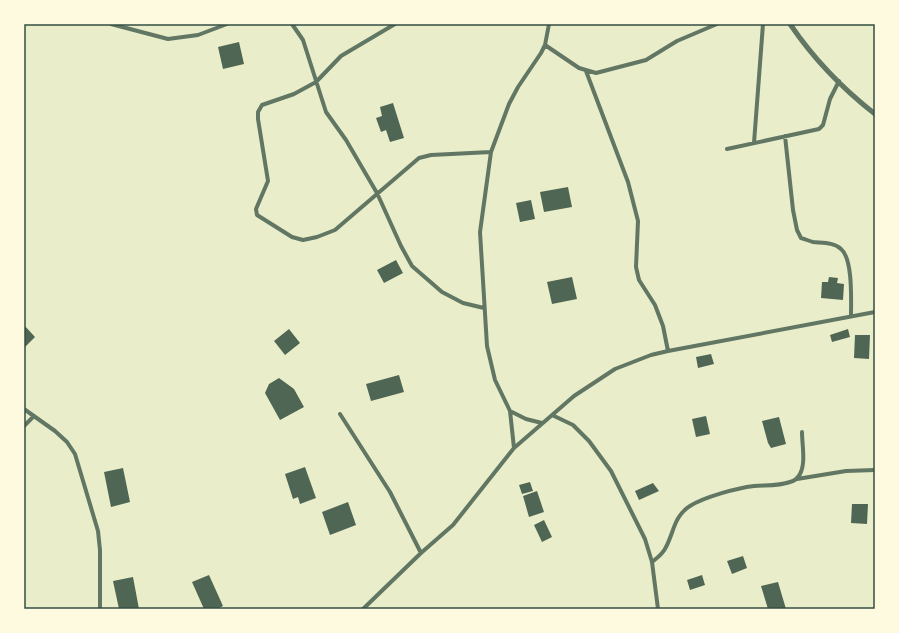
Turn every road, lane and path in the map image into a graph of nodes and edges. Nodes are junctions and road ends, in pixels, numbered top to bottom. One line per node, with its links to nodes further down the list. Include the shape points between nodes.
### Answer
1 (111, 24): 2 (street, via 168,39 198,36)
2 (227, 24)
3 (292, 24): 13 (street, via 304,40)
4 (395, 24): 13 (street, via 341,56)
5 (543, 24): 9 (street)
6 (717, 24): 11 (street, via 677,41 646,60 604,72)
7 (763, 24): 16 (street)
8 (790, 24): 12 (street, via 812,54)
9 (548, 25): 10 (street)
10 (545, 45): 11 (street); 18 (street, via 509,104)
11 (586, 71): 23 (street, via 628,182 638,221 636,267 639,280 655,305)
12 (839, 81): 14 (street); 15 (street, via 830,99 823,126)
13 (316, 82): 19 (street, via 326,112); 19 (street, via 294,94 262,105 258,112 268,182 256,209 257,215 303,240 335,230)
14 (875, 114)
15 (785, 136): 16 (street); 22 (street, via 797,230 801,238 828,243 841,249 851,277)
16 (754, 143): 17 (street)
17 (727, 149)
18 (491, 152): 19 (street, via 431,154 419,158); 20 (street, via 480,232)
19 (377, 192): 20 (street, via 412,266 442,292 463,303)
20 (484, 308): 25 (street, via 487,346 495,380)
21 (875, 312): 22 (street)
22 (851, 316): 23 (street)
23 (668, 350): 27 (street, via 615,369 574,396)
24 (24, 409): 28 (street)
25 (510, 411): 29 (street, via 526,420); 32 (street)
26 (340, 414): 35 (street, via 390,492)
27 (552, 415): 29 (street); 36 (street, via 573,425 589,441 611,471 645,539)
28 (34, 416): 30 (street); 37 (street, via 67,442 75,454 98,531)
29 (542, 423): 32 (street)
30 (24, 426)
31 (802, 432): 34 (street, via 803,465)
32 (514, 448): 35 (street, via 453,524)
33 (875, 470): 34 (street, via 846,471)
34 (797, 479): 36 (street, via 717,495 690,506 680,514 662,554)
35 (421, 553): 38 (street)
36 (652, 562): 39 (street)
37 (100, 609)
38 (363, 609)
39 (658, 609)

